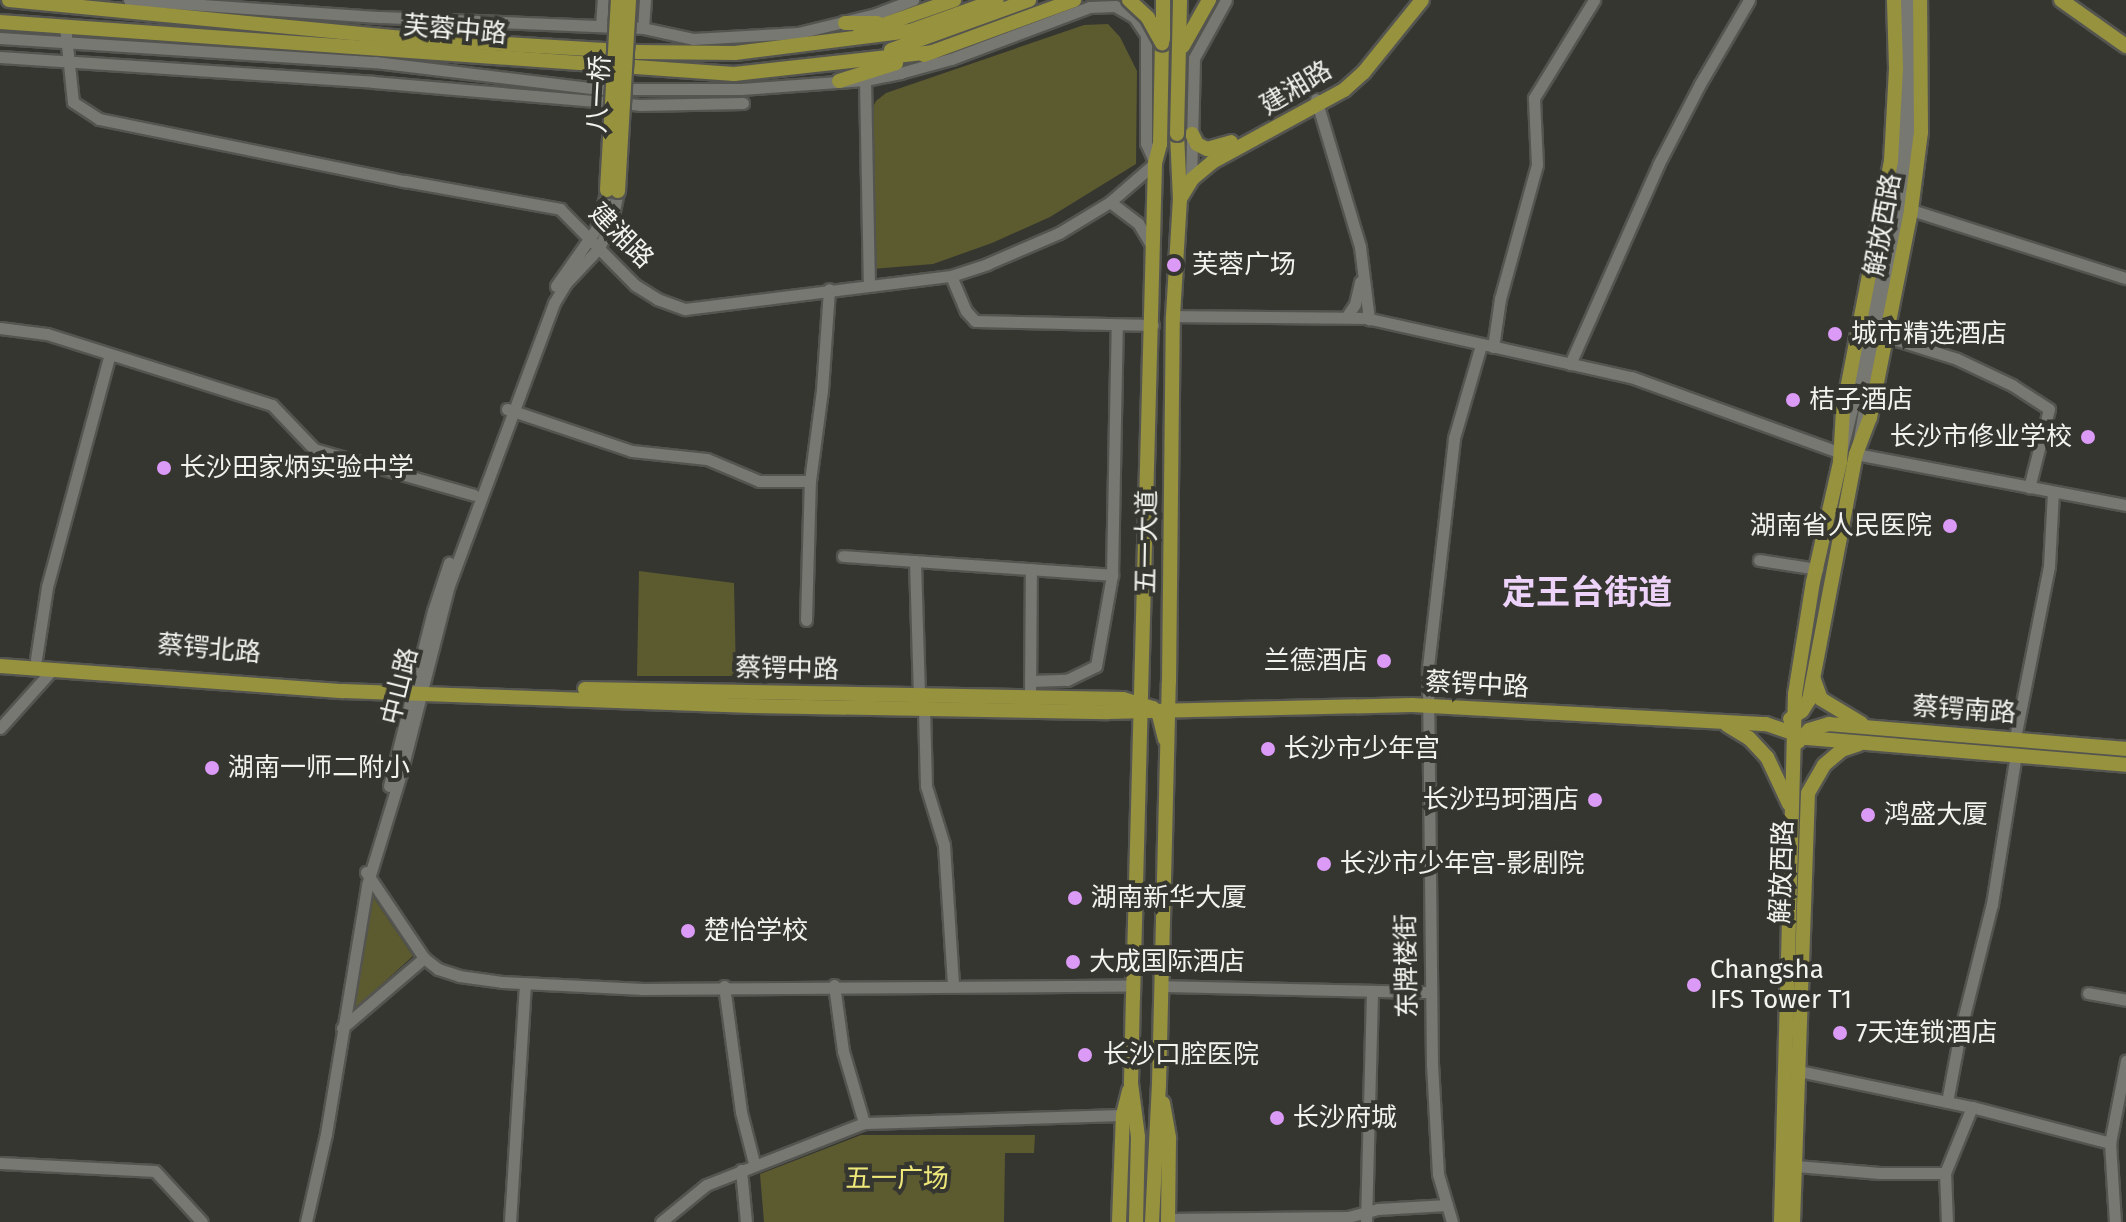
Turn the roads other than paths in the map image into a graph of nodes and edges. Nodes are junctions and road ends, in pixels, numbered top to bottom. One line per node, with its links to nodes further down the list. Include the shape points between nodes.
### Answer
1 (9, 0): 37 (main road, 芙蓉中路, via 403,38 637,52 759,52)
2 (129, 0): 31 (street)
3 (603, 0): 31 (street)
4 (618, 0): 53 (main road, 八一桥, bridge)
5 (629, 0): 53 (main road, 八一桥, bridge)
6 (645, 0): 33 (street)
7 (954, 0): 26 (main road)
8 (997, 0): 37 (main road, 芙蓉中路, via 922,28)
9 (1029, 0): 43 (main road)
10 (1074, 0): 41 (main road)
11 (1163, 0): 39 (main road, 五一大道, bridge)
12 (1180, 0): 44 (main road, 五一大道, bridge)
13 (1209, 0): 44 (main road, bridge, via 1189,31)
14 (1226, 0): 32 (street)
15 (1410, 0): 49 (main road, 建湘路, via 1357,66)
16 (1422, 0): 49 (main road, 建湘路, via 1364,72)
17 (1594, 0): 70 (street, 东牌楼街, via 1534,98 1537,165)
18 (1749, 0): 72 (street, via 1658,165)
19 (1894, 0): 75 (main road, 解放西路, via 1891,161 1843,410)
20 (1903, 0): 73 (street, 解放西路, via 1900,161)
21 (1911, 0): 73 (street, 解放西路, via 1909,163)
22 (1920, 0): 56 (main road, 解放西路, via 1922,119)
23 (2061, 0): 40 (main road)
24 (2078, 0): 35 (main road)
25 (1124, 3): 34 (street); 39 (main road, bridge, via 1148,18); 46 (street, via 1089,7 951,59)
26 (916, 6): 28 (street); 29 (main road)
27 (0, 22): 30 (main road, 芙蓉中路)
28 (845, 23): 29 (main road); 33 (street, via 774,36 693,39)
29 (881, 23): 37 (main road)
30 (65, 26): 38 (street, 建湘路); 43 (main road, 芙蓉中路, via 693,72 771,72)
31 (601, 26): 33 (street)
32 (1210, 27): 34 (street); 50 (street, via 1194,58)
33 (643, 28)
34 (1143, 29): 51 (street, via 1148,46 1146,143)
35 (2126, 35)
36 (0, 38): 38 (street)
37 (848, 39)
38 (64, 42): 45 (street, 建湘路); 47 (street, via 375,62 625,91 755,89)
39 (1162, 43): 51 (main road, 五一大道)
40 (2126, 46)
41 (932, 52): 43 (main road); 47 (main road)
42 (0, 57): 45 (street)
43 (857, 61)
44 (1178, 62): 50 (main road, 五一大道, bridge)
45 (68, 63): 48 (street, via 640,105); 57 (street, 建湘路, via 73,102 99,119 560,209)
46 (865, 80): 47 (street); 61 (street)
47 (839, 81)
48 (743, 103)
49 (1315, 104): 50 (main road, 建湘路, via 1218,148 1202,147); 52 (main road, 建湘路, via 1222,156); 64 (street, via 1359,272 1359,295); 65 (street, via 1360,247)
50 (1185, 134): 52 (street); 54 (main road, 五一大道)
51 (1155, 163): 55 (street, 建湘路); 58 (main road, 五一大道)
52 (1191, 182): 54 (main road, 建湘路)
53 (612, 190): 57 (street, 中山路)
54 (1180, 199): 63 (main road, 五一大道)
55 (1110, 202): 58 (street, via 1138,223); 59 (street, 建湘路, via 1059,233)
56 (1911, 210): 60 (street); 69 (main road, 解放西路)
57 (595, 243): 62 (street, 建湘路, via 635,285 685,309); 74 (street, 中山路, via 547,301)
58 (1154, 250): 67 (main road, 五一大道)
59 (951, 276): 61 (street, 建湘路); 66 (street, via 975,321)
60 (2126, 278)
61 (869, 284): 62 (street, 建湘路)
62 (829, 289): 76 (street)
63 (1173, 316): 64 (street); 100 (main road, 五一大道)
64 (1347, 316): 65 (street)
65 (1369, 319): 70 (street)
66 (1117, 325): 67 (street); 86 (street)
67 (1153, 325): 92 (main road, 五一大道)
68 (0, 328): 71 (street, via 47,334)
69 (1887, 337): 75 (main road, 解放西路, via 1870,418); 77 (street, via 1957,359 2049,409)
70 (1487, 346): 72 (street); 99 (street, 东牌楼街, via 1454,438 1431,628)
71 (110, 354): 79 (street, via 272,405 314,449); 89 (street, via 47,587)
72 (1570, 364): 75 (street, via 1631,377)
73 (1866, 369): 75 (street, 解放西路)
74 (510, 410): 76 (street, via 632,451 707,459 746,479); 79 (street, 中山路); 95 (street, 中山路)
75 (1849, 454): 77 (street); 85 (main road, 解放西路); 93 (main road, 解放西路)
76 (810, 481): 87 (street)
77 (2029, 488): 78 (street)
78 (2053, 492): 80 (street); 109 (street, via 2049,566)
79 (474, 495): 95 (street, 中山路, via 440,585)
80 (2126, 505)
81 (843, 556): 83 (street)
82 (1759, 560): 85 (street)
83 (915, 561): 84 (street); 97 (street)
84 (1031, 569): 86 (street); 94 (street)
85 (1817, 569): 102 (main road, 解放西路)
86 (1112, 575): 94 (street, via 1096,666 1067,680)
87 (806, 620)
88 (0, 658): 89 (main road, 蔡锷北路)
89 (36, 659): 95 (main road, 蔡锷北路)
90 (0, 666): 91 (main road, 蔡锷北路)
91 (53, 669): 95 (main road, 蔡锷北路); 106 (street)
92 (1143, 670): 98 (main road, via 1131,692); 100 (main road, 五一大道)
93 (1814, 678): 102 (main road, 解放西路, via 1807,706); 105 (main road, via 1827,705)
94 (1030, 681): 96 (street)
95 (418, 690): 97 (main road, 蔡锷中路); 116 (street, 中山路)
96 (1030, 698): 97 (main road, 蔡锷中路); 98 (main road, 蔡锷中路)
97 (922, 702): 98 (main road, 蔡锷中路); 120 (street, via 926,786 944,845)
98 (1108, 705): 100 (main road, 蔡锷中路); 108 (main road, via 1128,719)
99 (1430, 707): 101 (main road, 蔡锷中路); 103 (main road, 蔡锷中路); 125 (street, 东牌楼街)
100 (1151, 709): 101 (main road, 蔡锷中路); 108 (main road, 五一大道); 110 (main road, 五一大道)
101 (1202, 711): 110 (main road, via 1172,724)
102 (1794, 717): 104 (main road); 107 (main road, 解放西路)
103 (1720, 722): 104 (main road, 蔡锷中路); 115 (main road, via 1762,750)
104 (1766, 724): 107 (main road, 蔡锷中路)
105 (1872, 727): 107 (main road, 蔡锷南路, via 1822,725); 109 (main road, 蔡锷南路)
106 (0, 728)
107 (1798, 736): 111 (main road, 蔡锷南路); 115 (main road, 解放西路)
108 (1140, 738): 122 (main road, 五一大道)
109 (2015, 738): 112 (main road, 蔡锷南路)
110 (1165, 739): 123 (main road, 五一大道)
111 (1863, 743): 113 (main road, 蔡锷南路); 130 (main road, 解放西路, via 1830,759 1814,776 1808,793)
112 (2126, 749)
113 (2016, 754): 114 (main road, 蔡锷南路); 133 (street, via 1992,904)
114 (2126, 765)
115 (1792, 813): 157 (main road, 解放西路)
116 (367, 873): 117 (street); 128 (street, 中山路)
117 (424, 958): 118 (street, via 459,976); 128 (street)
118 (525, 983): 121 (street, via 643,989); 150 (street)
119 (834, 985): 120 (street); 121 (street); 137 (street, via 843,1051)
120 (953, 985): 122 (street)
121 (724, 986): 140 (street, via 741,1112)
122 (1134, 986): 131 (main road, 五一大道)
123 (1161, 986): 124 (street); 132 (main road, 五一大道)
124 (1372, 991): 125 (street); 145 (street)
125 (1429, 992): 144 (street, 东牌楼街, via 1437,1161)
126 (2088, 993): 127 (street)
127 (2126, 1000)
128 (339, 1030): 148 (street, 中山路); 149 (street, 中山路)
129 (2126, 1061): 135 (street)
130 (1799, 1071): 133 (street); 141 (main road, 解放西路)
131 (1131, 1083): 136 (main road, 五一大道); 154 (main road, 五一大道, via 1138,1137)
132 (1159, 1084): 146 (main road, 五一大道, via 1169,1138); 155 (main road, 五一大道)
133 (1947, 1102): 134 (street)
134 (1972, 1107): 138 (street); 143 (street)
135 (2121, 1113): 138 (street)
136 (1123, 1115): 137 (street); 153 (main road, 五一大道)
137 (864, 1123): 140 (street)
138 (2110, 1143): 160 (street)
139 (0, 1163): 147 (street, via 155,1171)
140 (754, 1163): 142 (street)
141 (1796, 1166): 143 (street); 158 (main road, 解放西路)
142 (741, 1170): 151 (street, via 706,1185); 152 (street)
143 (1945, 1173): 159 (street)
144 (1447, 1205): 145 (street); 156 (street, 东牌楼街)
145 (1366, 1217): 146 (street)
146 (1168, 1220)
147 (202, 1222)
148 (300, 1222)
149 (306, 1222)
150 (510, 1222)
151 (661, 1222)
152 (746, 1222)
153 (1119, 1222)
154 (1136, 1222)
155 (1152, 1222)
156 (1452, 1222)
157 (1781, 1222)
158 (1793, 1222)
159 (1947, 1222)
160 (2115, 1222)

